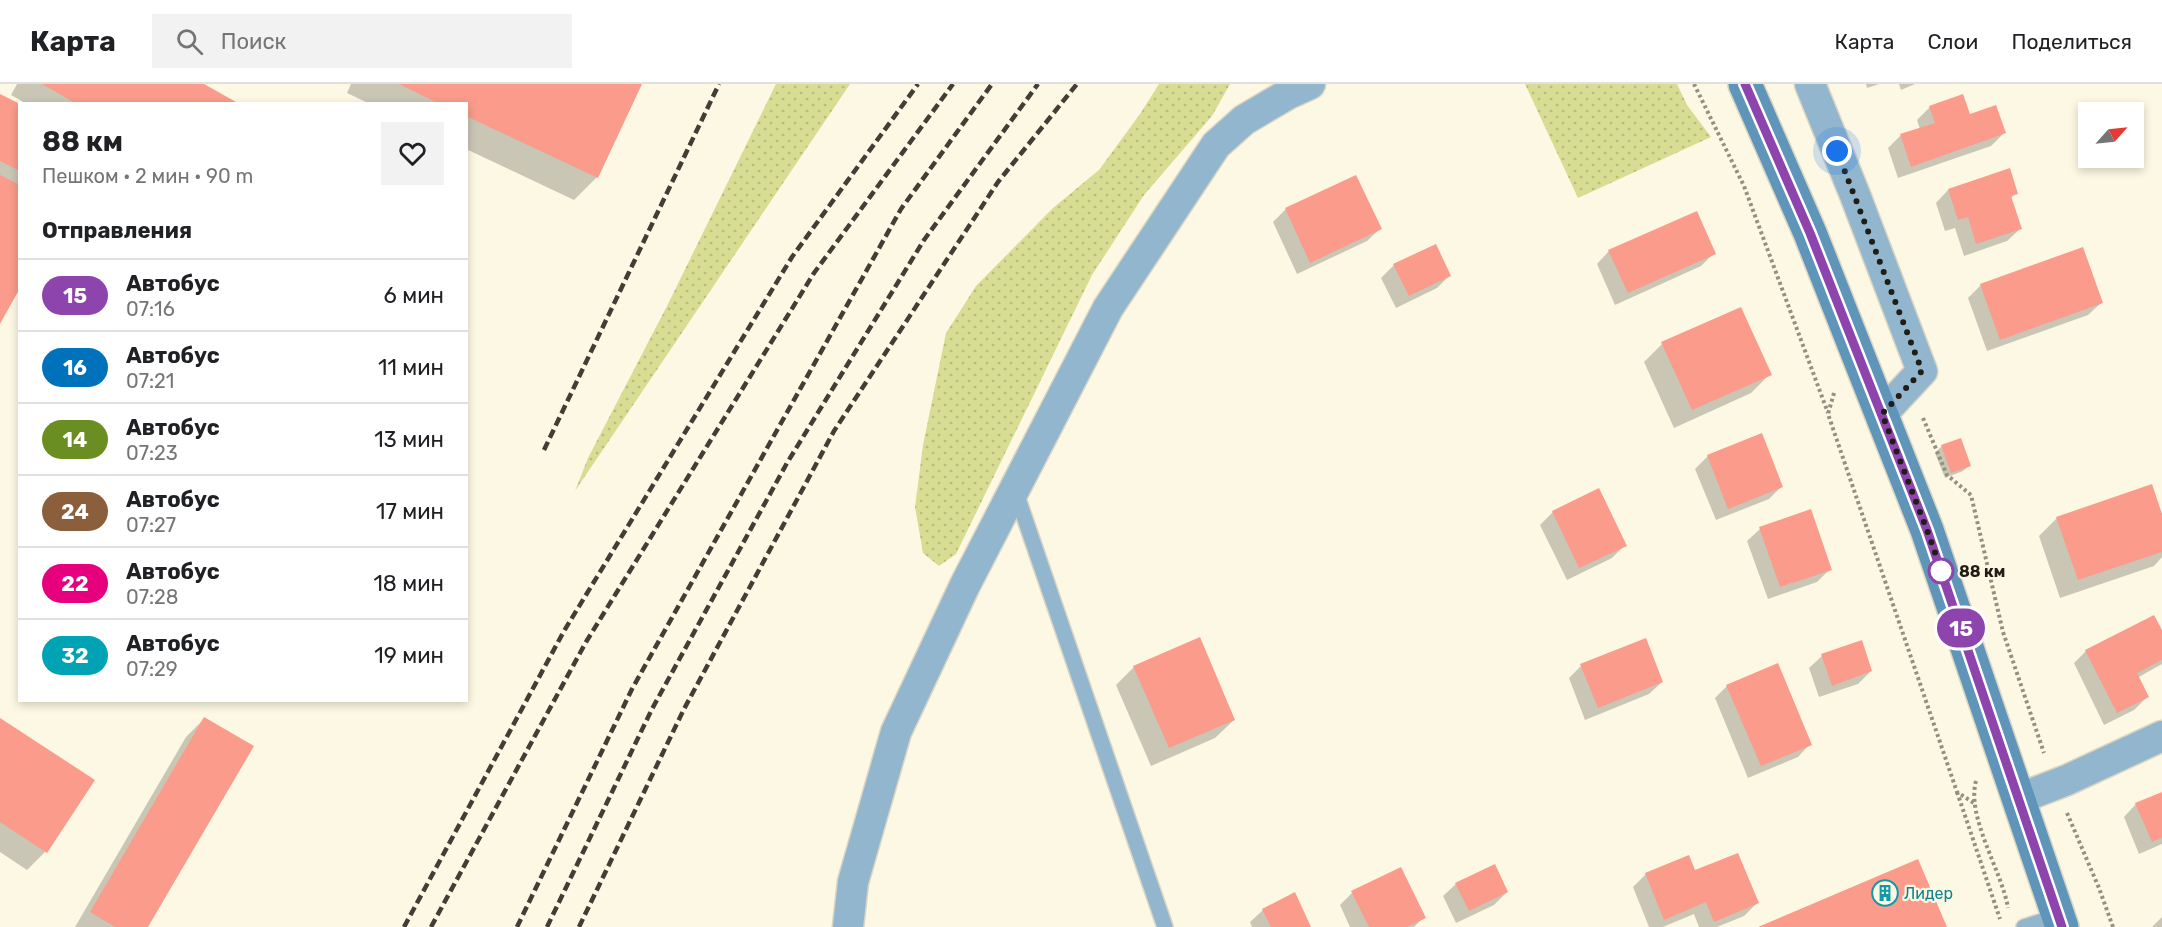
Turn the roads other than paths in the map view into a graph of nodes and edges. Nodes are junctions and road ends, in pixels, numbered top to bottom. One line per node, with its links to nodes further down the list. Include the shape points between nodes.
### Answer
1 (1310, 84): 5 (street, via 1244,120 1216,146 1108,308)
2 (1745, 84): 4 (main road)
3 (1810, 84): 4 (street, via 1922,371)
4 (1882, 414): 7 (main road, via 1927,530)
5 (1015, 490): 9 (street, via 896,732 853,882); 10 (lane)
6 (2162, 736): 7 (street)
7 (2018, 799): 8 (main road)
8 (2060, 922): 11 (lane)
9 (848, 927)
10 (1165, 927)
11 (2024, 927)

